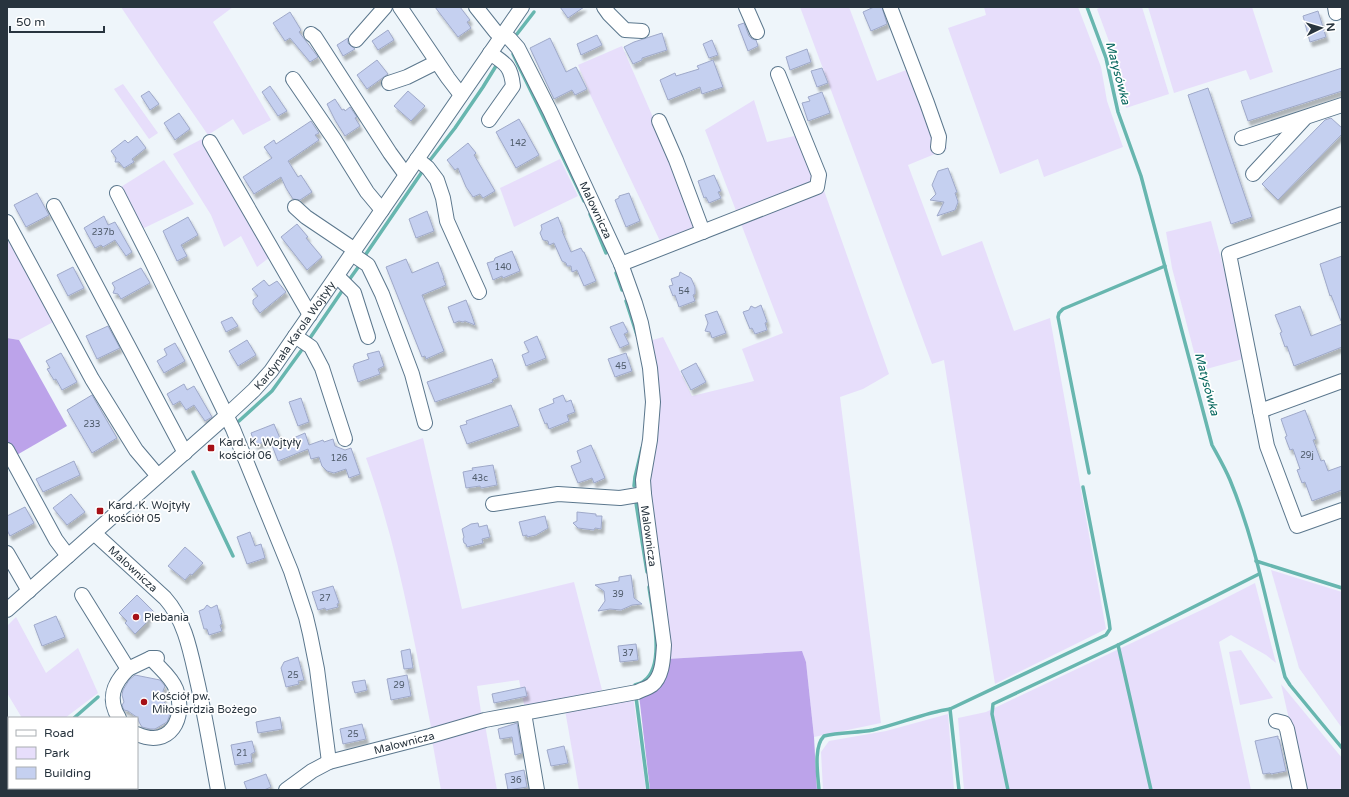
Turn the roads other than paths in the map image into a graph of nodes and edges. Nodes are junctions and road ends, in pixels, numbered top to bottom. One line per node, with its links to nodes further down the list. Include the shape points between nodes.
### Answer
1 (385, 7): 13 (street)
2 (400, 7): 15 (street)
3 (409, 7): 19 (street)
4 (476, 7): 12 (street, Malownicza, via 495,31)
5 (522, 7): 12 (street, Kardynała Karola Wojtyły)
6 (604, 7): 9 (street, via 624,30)
7 (746, 7): 10 (street)
8 (890, 7): 26 (street, via 927,103 939,138)
9 (642, 31)
10 (757, 32)
11 (310, 34): 29 (street, via 315,37)
12 (502, 35): 14 (street, Kardynała Karola Wojtyły); 39 (street, Malownicza, via 510,39 521,55)
13 (356, 40)
14 (490, 53): 19 (street, Kardynała Karola Wojtyły); 22 (street, via 506,64 512,74 513,86)
15 (437, 62): 18 (street); 19 (street)
16 (778, 74): 36 (street, via 819,175 817,188)
17 (293, 78): 33 (street, via 367,192)
18 (390, 83)
19 (464, 90): 27 (street, Kardynała Karola Wojtyły)
20 (1342, 105): 21 (street)
21 (1306, 117): 24 (street); 28 (street)
22 (489, 120)
23 (659, 121): 36 (street)
24 (1242, 138)
25 (210, 142): 42 (street)
26 (938, 147)
27 (423, 164): 29 (street, Kardynała Karola Wojtyły); 41 (street, via 437,180 448,221)
28 (1253, 174)
29 (406, 175): 33 (street, Kardynała Karola Wojtyły)
30 (117, 193): 47 (street)
31 (54, 206): 51 (street)
32 (295, 207): 38 (street)
33 (382, 210): 38 (street, Kardynała Karola Wojtyły)
34 (1342, 214): 46 (street, via 1229,254)
35 (7, 222): 52 (street, via 92,378 136,450)
36 (703, 232): 39 (street)
37 (276, 237): 42 (street, via 311,300)
38 (353, 252): 40 (street, Kardynała Karola Wojtyły); 48 (street, via 368,265 382,294 412,374)
39 (621, 264): 53 (street, Malownicza, via 641,323 650,368 653,402 643,480)
40 (337, 276): 42 (street, Kardynała Karola Wojtyły); 44 (street, via 354,293)
41 (479, 292)
42 (313, 311): 43 (street, Kardynała Karola Wojtyły)
43 (295, 336): 47 (street, Kardynała Karola Wojtyły, via 271,371); 49 (street, via 311,347 322,368)
44 (368, 337)
45 (1342, 381): 46 (street)
46 (1260, 411): 55 (street, via 1267,446 1297,526)
47 (226, 416): 51 (street, Kardynała Karola Wojtyły); 67 (street, via 291,571 306,617)
48 (425, 423)
49 (345, 439)
50 (7, 450): 58 (street, via 56,540)
51 (185, 452): 52 (street, Kardynała Karola Wojtyły)
52 (158, 476): 56 (street, Kardynała Karola Wojtyły)
53 (644, 494): 54 (street, via 620,498 558,494); 63 (street, Malownicza, via 664,645 657,678 652,685 637,692)
54 (493, 504)
55 (1342, 510)
56 (94, 533): 58 (street, Kardynała Karola Wojtyły); 68 (street, Malownicza, via 165,598 178,615 187,639 201,697)
57 (7, 553): 59 (street)
58 (68, 556): 59 (street, Kardynała Karola Wojtyły)
59 (29, 591): 61 (street, Kardynała Karola Wojtyły)
60 (82, 595): 62 (street)
61 (7, 610)
62 (128, 670): 64 (street, via 113,689 113,703); 66 (street, via 154,658 176,689 179,704 178,718 171,730 164,735 150,737)
63 (524, 713): 67 (street, Malownicza, via 485,720); 70 (street)
64 (118, 717)
65 (1276, 721): 71 (street, via 1284,723 1287,729)
66 (138, 734)
67 (329, 762): 69 (street, Malownicza)
68 (218, 790)
69 (286, 790)
70 (537, 790)
71 (1300, 790)

